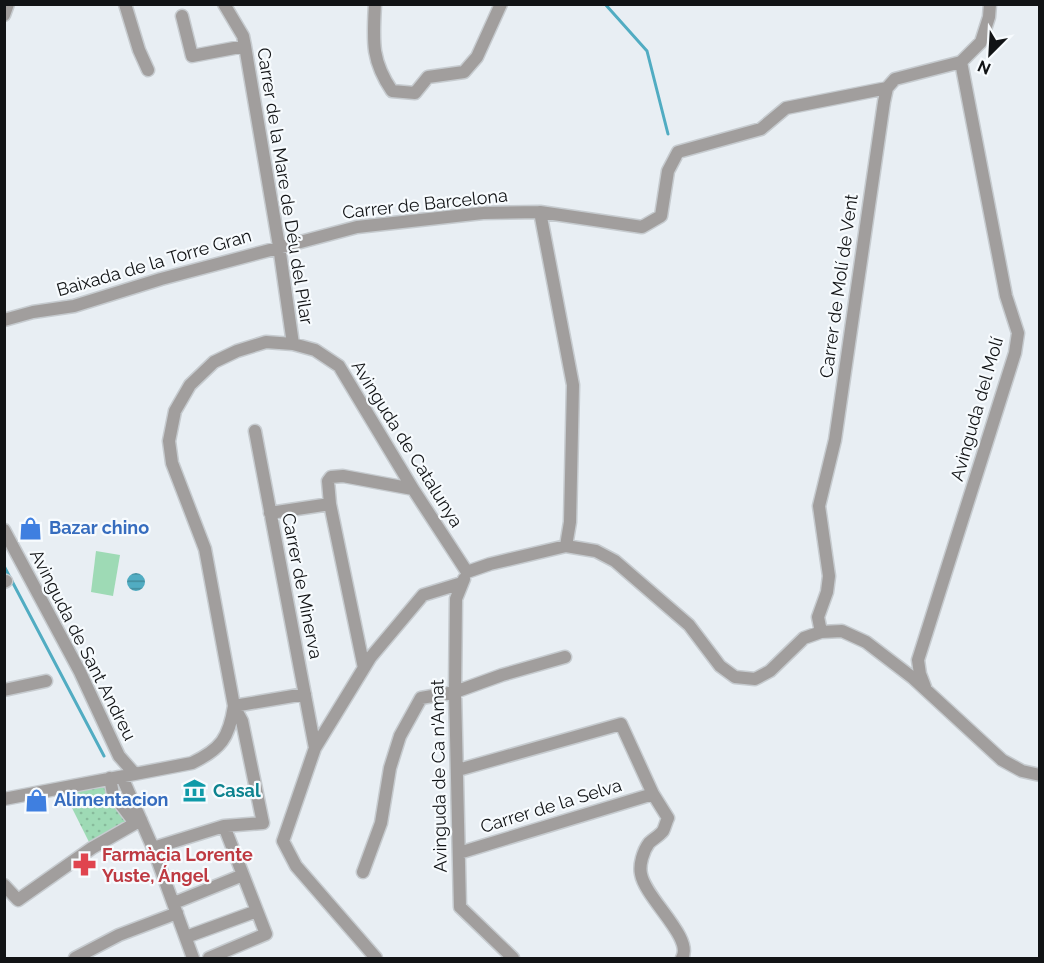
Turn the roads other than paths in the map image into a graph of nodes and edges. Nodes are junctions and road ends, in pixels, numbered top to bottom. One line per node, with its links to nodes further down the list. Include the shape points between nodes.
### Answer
1 (8, 4): 7 (street)
2 (125, 4): 11 (street)
3 (224, 4): 9 (street, Carrer de la Mare de Déu del Pilar)
4 (375, 4): 5 (street, via 372,44 381,75 392,91 415,93 428,77 464,72 477,57)
5 (501, 4)
6 (990, 4): 10 (street, via 981,42)
7 (4, 15)
8 (182, 16): 9 (street, via 192,56)
9 (245, 46): 14 (street, Carrer de la Mare de Déu del Pilar)
10 (961, 62): 12 (street, via 895,80); 29 (street, Avinguda del Molí, via 1006,296 1018,333 1016,353 918,660)
11 (148, 70)
12 (887, 88): 13 (street, Carrer de Barcelona, via 786,108 761,129 678,152 668,171 660,216 642,227); 24 (street, Carrer de Molí de Vent, via 834,440 819,507 829,576 818,617)
13 (540, 212): 14 (street, Carrer de Barcelona, via 483,213 357,227); 22 (street, via 573,385)
14 (279, 246): 15 (street, Baixada de la Torre Gran, via 74,306); 16 (street, Carrer de la Mare de Déu del Pilar)
15 (4, 320)
16 (292, 344): 18 (street, Avinguda de Catalunya, via 315,350 339,366); 32 (street, Avinguda de Catalunya, via 266,342 214,362 190,385 175,411 169,441 172,463 205,549)
17 (255, 431): 20 (street, Carrer de Minerva)
18 (413, 489): 19 (street, via 331,477); 23 (street, Avinguda de Catalunya)
19 (330, 504): 20 (street); 26 (street)
20 (270, 513): 31 (street, Carrer de Minerva)
21 (4, 530): 35 (street, Avinguda de Sant Andreu, via 80,672 119,756)
22 (566, 546): 23 (street, via 490,564); 24 (street, via 596,551 615,561 689,625 720,666 735,678 756,679 770,671 804,638)
23 (465, 577): 26 (street, via 423,595); 30 (street, Avinguda de Ca n'Amat, via 456,599)
24 (821, 632): 29 (street, via 842,631 866,642)
25 (565, 657): 30 (street)
26 (364, 668): 33 (street)
27 (46, 681): 28 (street)
28 (4, 690)
29 (926, 691): 36 (street, via 1002,760)
30 (455, 692): 34 (street, Avinguda de Ca n'Amat); 44 (street, via 421,698 400,736 381,823)
31 (305, 694): 32 (street); 33 (street, Carrer de Minerva)
32 (234, 706): 35 (street, Avinguda de Catalunya, via 231,725 211,754 192,763); 41 (street, via 242,721 263,823)
33 (315, 748): 53 (street, via 283,841 296,866)
34 (458, 770): 38 (street, via 621,724); 43 (street, Avinguda de Ca n'Amat)
35 (134, 773): 37 (street, Avinguda de Catalunya)
36 (1040, 775)
37 (116, 777): 39 (street, Avinguda de Catalunya); 40 (street)
38 (653, 794): 43 (street, Carrer de la Selva); 55 (street, via 668,818 664,830 648,844 640,873 646,888 684,942)
39 (4, 799)
40 (141, 820): 42 (street); 46 (street, via 92,848 18,900)
41 (224, 826): 42 (street); 45 (street)
42 (153, 848): 47 (street)
43 (459, 853): 54 (street, Avinguda de Ca n'Amat, via 460,907)
44 (363, 872)
45 (243, 875): 47 (street); 48 (street)
46 (4, 885)
47 (175, 908): 49 (street); 50 (street)
48 (257, 911): 49 (street); 52 (street, via 266,934)
49 (186, 937): 51 (street)
50 (75, 958)
51 (193, 958)
52 (208, 958)
53 (376, 958)
54 (513, 958)
55 (682, 958)

